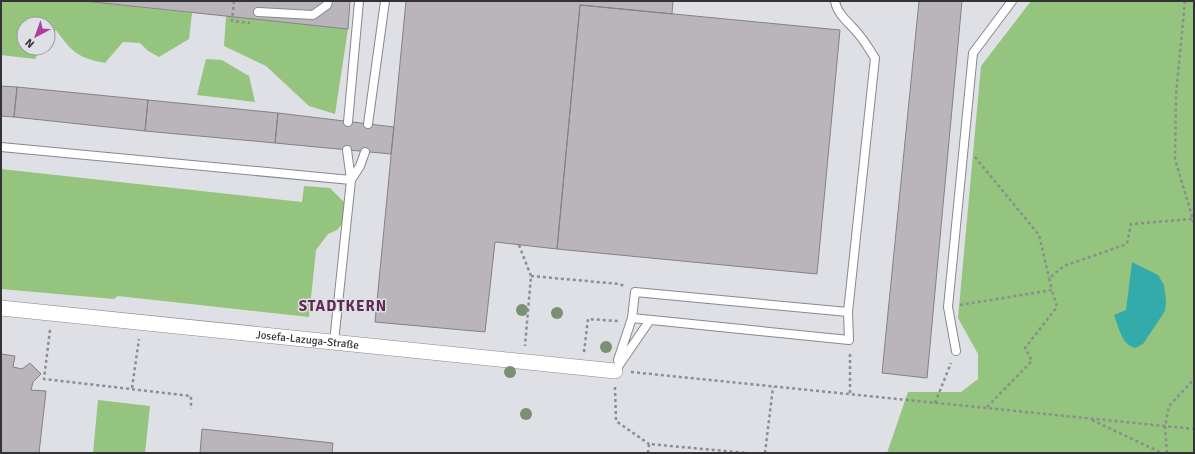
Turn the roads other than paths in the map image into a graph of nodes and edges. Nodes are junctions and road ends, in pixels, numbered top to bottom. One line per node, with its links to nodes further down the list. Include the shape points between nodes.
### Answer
1 (328, 1): 6 (lane, via 327,5 313,15)
2 (359, 1): 7 (lane)
3 (385, 1): 8 (lane)
4 (835, 1): 14 (lane, via 835,5 875,58)
5 (1012, 1): 18 (lane, via 973,53 948,307)
6 (258, 12)
7 (348, 122)
8 (368, 124)
9 (1, 147): 12 (lane)
10 (346, 150): 12 (lane)
11 (365, 152): 12 (lane)
12 (351, 180): 17 (lane)
13 (1, 308): 17 (street, Josefa-Lazuga-Straße)
14 (848, 312): 15 (lane, via 635,292); 16 (lane, via 849,340)
15 (632, 318): 16 (lane); 19 (lane)
16 (650, 320): 19 (lane)
17 (334, 342): 19 (street, Josefa-Lazuga-Straße)
18 (956, 351)
19 (615, 371)

